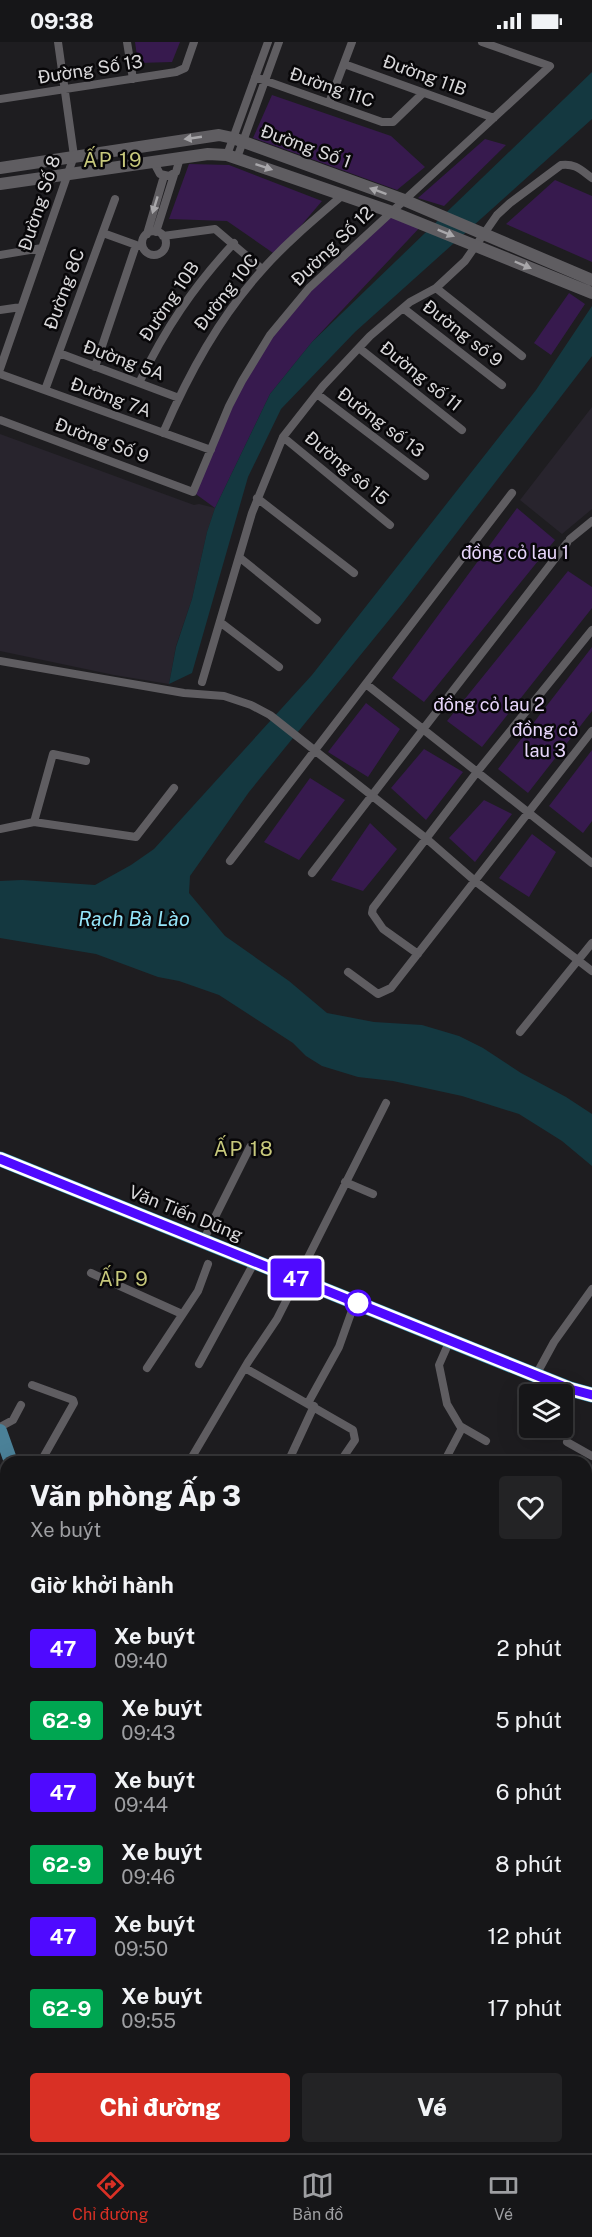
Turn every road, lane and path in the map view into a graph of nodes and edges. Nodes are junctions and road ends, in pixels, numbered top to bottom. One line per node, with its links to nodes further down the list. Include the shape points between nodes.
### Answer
1 (58, 42): 12 (street, Đường Số 8)
2 (127, 42): 10 (street)
3 (194, 42): 10 (street, Đường Số 13, via 185,68)
4 (268, 42): 9 (street)
5 (279, 42): 11 (street)
6 (352, 42): 8 (street)
7 (482, 42): 16 (street, Đường Số 12, via 550,66)
8 (344, 64): 13 (street, Đường 11B); 15 (street)
9 (255, 77): 11 (street, Đường 11C); 17 (street)
10 (133, 79): 12 (street, Đường Số 13)
11 (265, 81): 15 (street, Đường 11C); 17 (street)
12 (65, 89): 14 (street, Đường Số 13); 19 (street, Đường Số 8)
13 (423, 93): 15 (street, Đường 11C, via 393,122 382,122); 16 (street, Đường 11B)
14 (0, 98)
15 (329, 103)
16 (494, 118): 30 (street, Đường Số 12)
17 (238, 140): 18 (street, Đường Số 1, one-way to 18, via 219,135); 20 (street); 30 (street, Đường Số 1, one-way to 17)
18 (151, 144): 19 (street, Đường Số 1); 22 (street)
19 (74, 156): 23 (street, Đường Số 1); 24 (street, Đường Số 8)
20 (232, 157): 21 (street, Đường Số 1, via 208,154); 28 (street, Đường Số 1, one-way to 28)
21 (180, 158): 22 (street, Đường Số 1); 25 (street, via 178,168)
22 (153, 161): 24 (street, Đường Số 1); 25 (street, via 157,171)
23 (0, 168)
24 (68, 174): 27 (street, Đường Số 1); 39 (street, Đường Số 8)
25 (169, 176): 34 (street, one-way to 34); 35 (street)
26 (592, 178): 33 (street, via 571,164 561,165 510,203)
27 (0, 184)
28 (344, 194): 31 (street, Đường Số 1); 41 (street, Đường 10C)
29 (115, 199): 32 (street, Đường 8C)
30 (404, 201): 31 (street, Đường Số 12); 33 (street, Đường Số 1)
31 (392, 212): 37 (street, Đường Số 1, one-way to 37); 62 (street, Đường Số 12, via 309,288 270,335 229,406)
32 (103, 233): 38 (street); 48 (street, Đường 8C)
33 (480, 233): 37 (street); 42 (street, Đường Số 1)
34 (147, 234): 35 (street); 38 (street)
35 (160, 234): 36 (street, via 215,229); 38 (street, via 166,243 160,254 148,254)
36 (234, 243): 41 (street); 53 (street, Đường 10B, via 177,312)
37 (473, 244): 42 (street, Đường Số 1, one-way to 42); 43 (street, via 465,261)
38 (139, 246): 50 (street)
39 (42, 248): 40 (street); 44 (street, Đường Số 8)
40 (0, 255)
41 (262, 269): 57 (street, Đường 10C, via 201,352)
42 (587, 285)
43 (436, 288): 45 (street); 49 (street)
44 (21, 307): 46 (street); 51 (street, Đường Số 8)
45 (403, 308): 47 (street); 54 (street, Đường số 9)
46 (0, 310)
47 (359, 348): 56 (street); 59 (street, Đường số 11)
48 (58, 353): 50 (street, Đường 5A); 55 (street, Đường 8C)
49 (522, 356)
50 (95, 367): 53 (street, Đường 5A)
51 (0, 369)
52 (0, 374): 55 (street, Đường 7A)
53 (140, 383): 57 (street, Đường 5A)
54 (502, 385)
55 (45, 390): 60 (street, Đường 7A)
56 (317, 394): 61 (street); 63 (street, Đường số 13)
57 (179, 398): 60 (street, Đường 10C)
58 (0, 420): 64 (street, Đường Số 9)
59 (462, 430)
60 (163, 433): 62 (street, Đường 7A)
61 (283, 437): 66 (street); 68 (street, Đường sô 15)
62 (210, 450): 64 (street, Đường Số 12)
63 (425, 476)
64 (193, 492)
65 (512, 493): 77 (street)
66 (257, 498): 69 (street); 70 (street)
67 (592, 521): 78 (street, via 568,541)
68 (390, 525)
69 (239, 557): 71 (street); 72 (street)
70 (354, 573)
71 (317, 620)
72 (220, 622): 75 (street); 76 (street)
73 (592, 630): 82 (street)
74 (0, 661): 80 (street, via 184,693 224,696 270,716)
75 (279, 667)
76 (201, 682)
77 (366, 684): 78 (street); 80 (street)
78 (422, 729): 82 (street); 84 (street)
79 (592, 731): 85 (street)
80 (314, 752): 84 (street); 89 (street)
81 (86, 761): 86 (street, via 53,754)
82 (477, 772): 85 (street); 88 (street)
83 (174, 788): 86 (street, via 136,837)
84 (372, 797): 88 (street); 91 (street)
85 (528, 812): 90 (street); 92 (street)
86 (34, 822): 87 (street)
87 (0, 829)
88 (428, 840): 92 (street); 94 (street, via 372,913 383,929)
89 (230, 861)
90 (592, 863)
91 (312, 873)
92 (475, 881): 94 (street); 95 (street)
93 (592, 943): 95 (street)
94 (418, 954): 97 (street, via 391,988 378,994)
95 (579, 961): 96 (street); 98 (street)
96 (592, 971)
97 (348, 972)
98 (520, 1032)
99 (386, 1103): 102 (street)
100 (250, 1148): 104 (street)
101 (0, 1159): 104 (highway, Văn Tiến Dũng)
102 (345, 1182): 103 (street); 108 (street)
103 (373, 1194)
104 (203, 1241): 105 (highway, Văn Tiến Dũng)
105 (255, 1263): 108 (highway, Văn Tiến Dũng); 113 (street)
106 (208, 1264): 111 (street, via 198,1291)
107 (92, 1273): 111 (street)
108 (299, 1279): 110 (highway, Văn Tiến Dũng); 115 (street)
109 (592, 1289): 116 (street)
110 (355, 1302): 112 (highway, Văn Tiến Dũng); 120 (street)
111 (182, 1314): 114 (street)
112 (450, 1340): 116 (highway, Văn Tiến Dũng); 121 (street, via 439,1365 447,1404)
113 (199, 1364)
114 (147, 1368)
115 (245, 1368): 120 (street); 127 (street)
116 (536, 1375): 118 (highway, Văn Tiến Dũng)
117 (32, 1385): 126 (street, via 74,1403)
118 (592, 1395)
119 (21, 1405): 122 (street, via 13,1420)
120 (311, 1405): 128 (street); 129 (street, via 353,1430 355,1440)
121 (462, 1428): 123 (street); 130 (street)
122 (0, 1429): 125 (main road)
123 (486, 1441)
124 (567, 1442): 131 (street)
125 (9, 1456)
126 (44, 1456)
127 (193, 1456)
128 (290, 1456)
129 (344, 1456)
130 (447, 1456)
131 (592, 1456)

